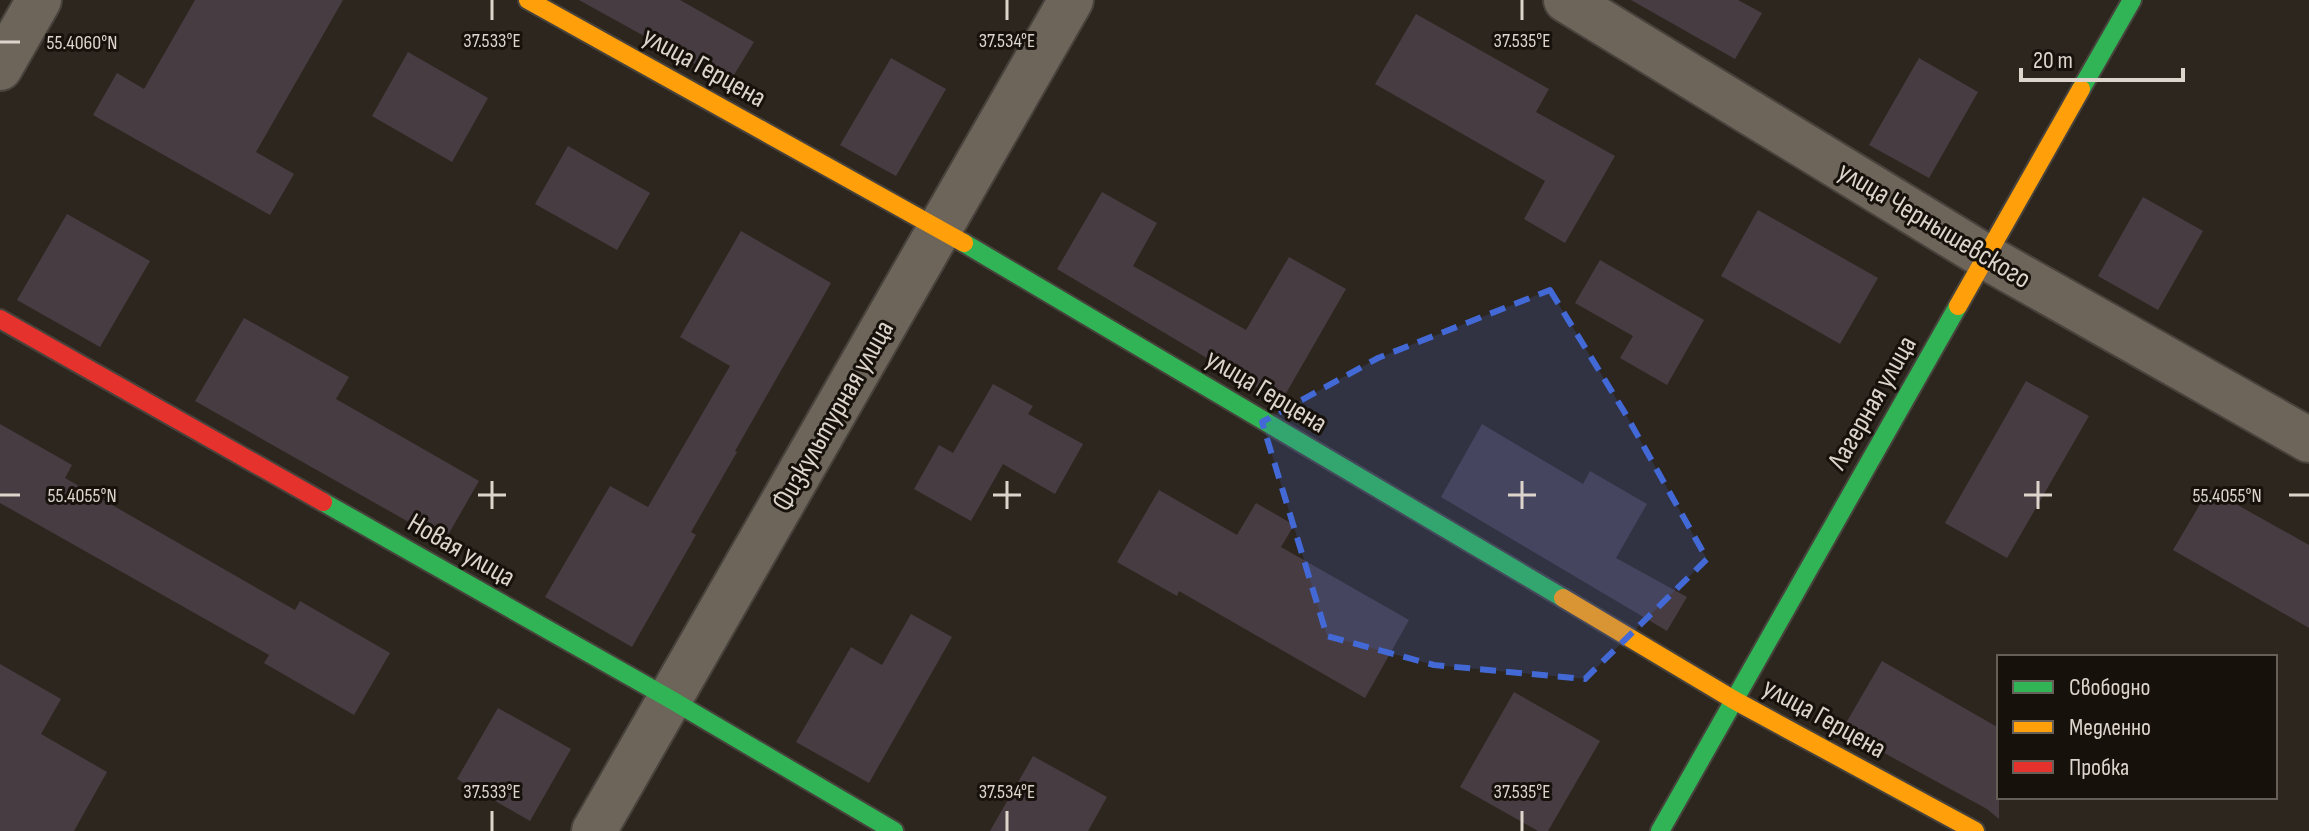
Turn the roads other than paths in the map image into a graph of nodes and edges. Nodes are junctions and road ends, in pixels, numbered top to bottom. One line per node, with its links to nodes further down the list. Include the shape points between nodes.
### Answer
1 (39, 0): 6 (street)
2 (528, 0): 7 (street, улица Герцена)
3 (1071, 0): 7 (street, Физкультурная улица)
4 (1566, 0): 8 (street, улица Чернышевского)
5 (2132, 0): 8 (street, Лагерная улица)
6 (0, 68)
7 (940, 229): 11 (street, Физкультурная улица); 12 (street, улица Герцена)
8 (1986, 257): 10 (street, улица Чернышевского); 12 (street, Лагерная улица)
9 (0, 319): 11 (street, Новая улица)
10 (2309, 440)
11 (670, 699): 13 (street, Физкультурная улица); 14 (street, Новая улица)
12 (1734, 700): 15 (street, Лагерная улица); 16 (street, улица Герцена)
13 (594, 831)
14 (894, 831)
15 (1660, 831)
16 (1975, 831)

